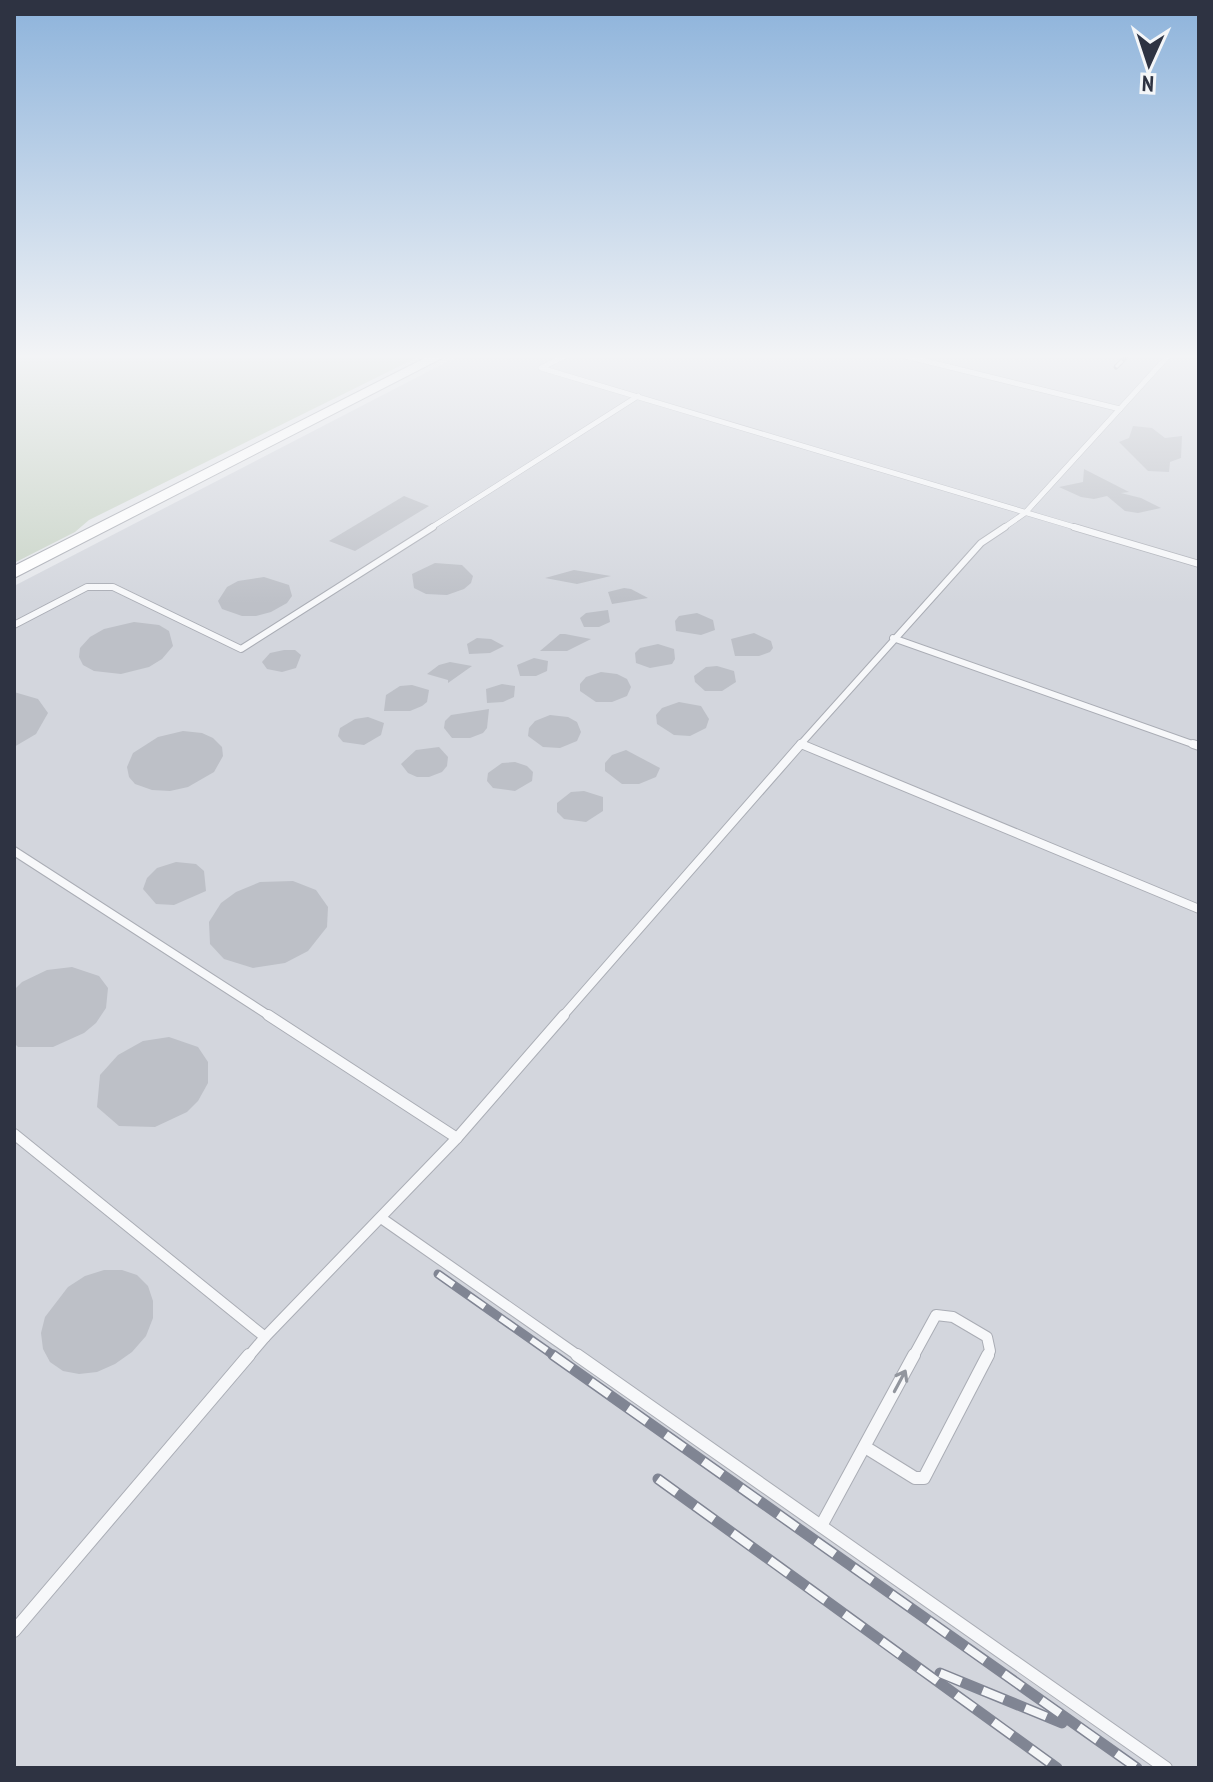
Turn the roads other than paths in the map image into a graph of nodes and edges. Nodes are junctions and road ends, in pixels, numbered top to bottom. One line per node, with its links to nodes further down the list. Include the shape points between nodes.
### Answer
1 (278, 438): 7 (street)
2 (572, 438): 8 (lane, via 241,649 113,587 87,587)
3 (777, 438): 5 (lane)
4 (1093, 438): 5 (lane)
5 (1025, 513): 6 (lane); 9 (lane, via 981,543)
6 (1199, 564)
7 (14, 573)
8 (14, 625)
9 (893, 638): 10 (lane); 11 (lane)
10 (801, 744): 13 (lane); 15 (lane)
11 (1199, 746)
12 (14, 851): 15 (lane)
13 (1199, 909)
14 (14, 1134): 17 (lane)
15 (457, 1138): 16 (lane)
16 (381, 1218): 17 (lane); 19 (lane)
17 (265, 1337): 20 (lane)
18 (865, 1447): 18 (lane, one-way to 18, via 936,1315 953,1317 982,1332 990,1351 924,1478 915,1478); 19 (lane)
19 (821, 1526): 21 (lane)
20 (14, 1631)
21 (1166, 1768)

